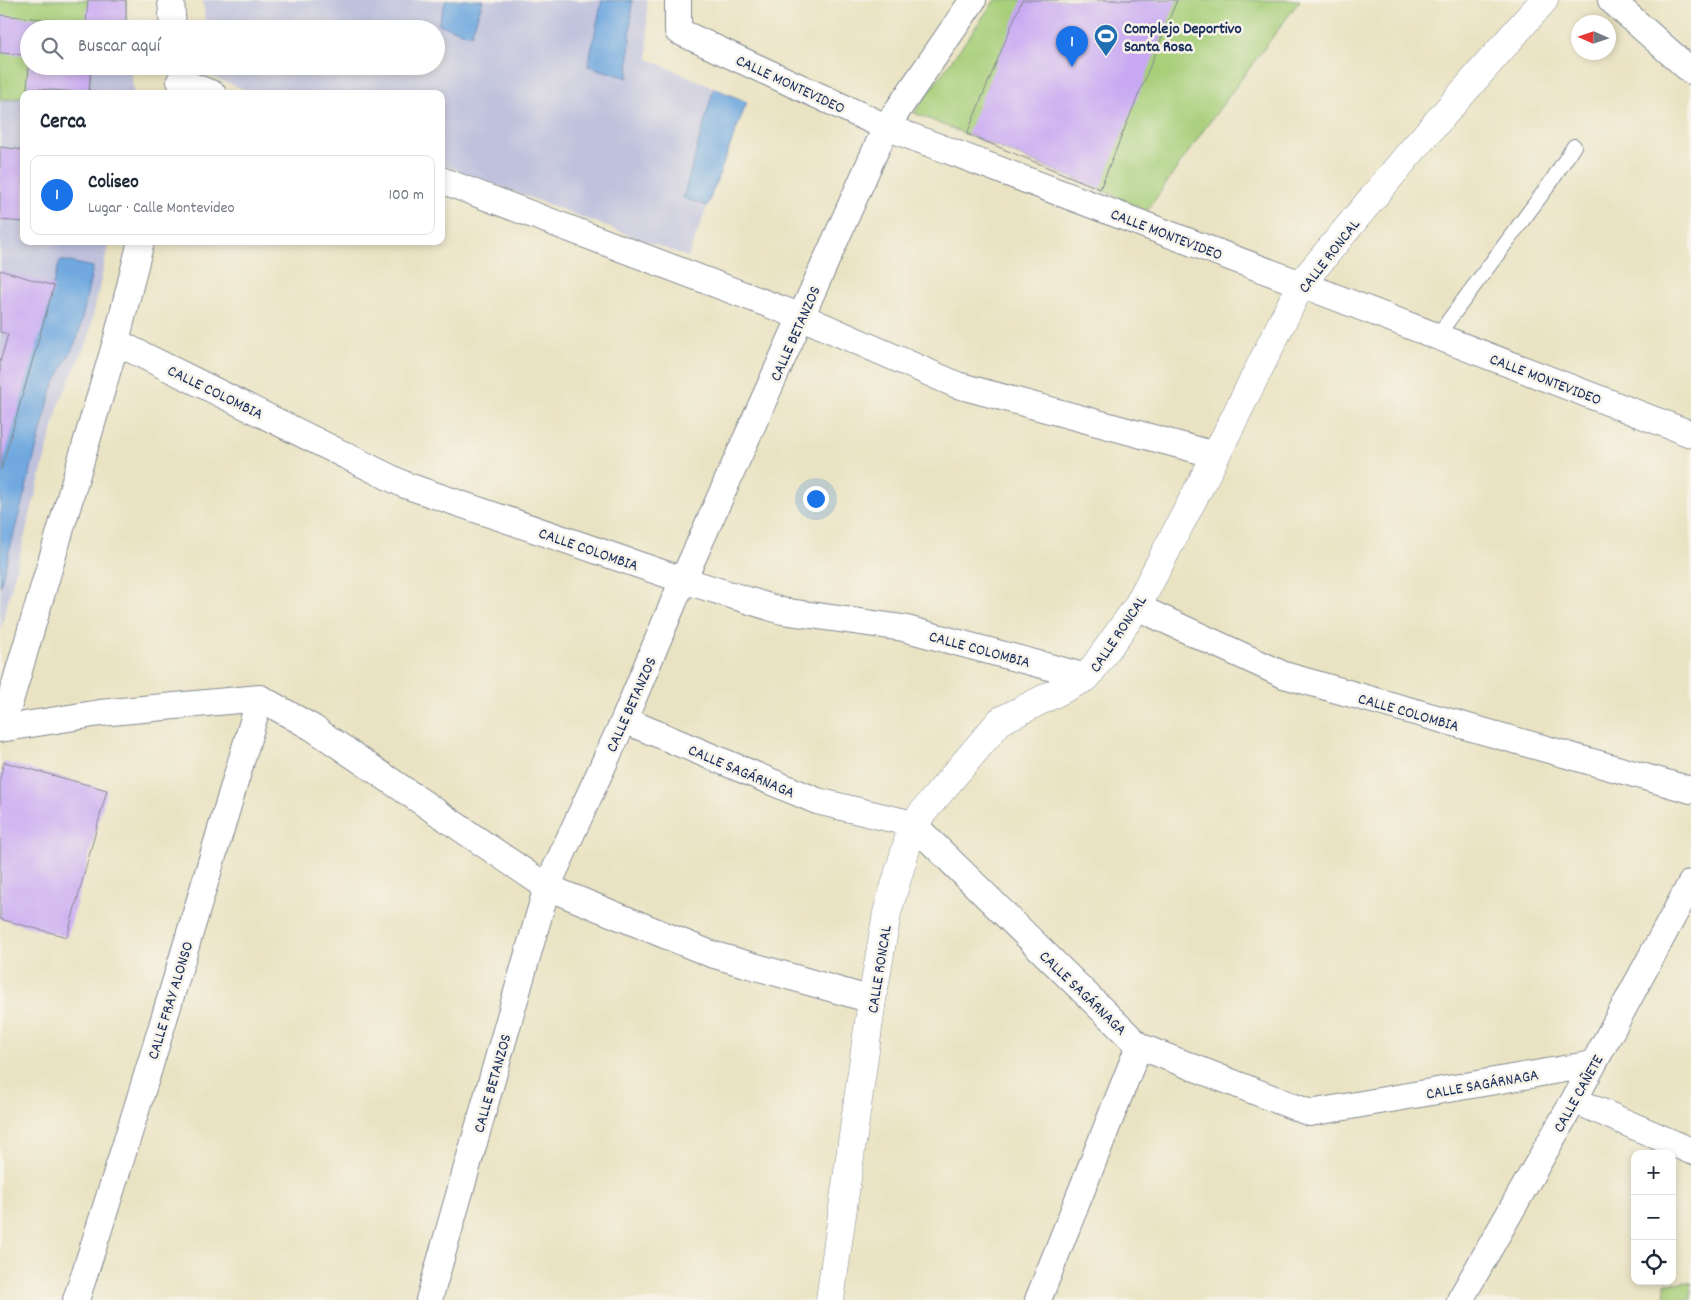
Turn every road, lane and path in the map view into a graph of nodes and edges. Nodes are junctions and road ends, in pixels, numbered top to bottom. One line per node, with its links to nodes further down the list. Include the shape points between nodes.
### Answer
1 (171, 0): 6 (street)
2 (678, 0): 10 (street, CALLE MONTEVIDEO, via 678,31)
3 (973, 0): 10 (street, CALLE BETANZOS)
4 (1544, 0): 14 (main road, CALLE RONCAL)
5 (1611, 0): 7 (street)
6 (172, 20)
7 (1691, 71)
8 (178, 80): 9 (street)
9 (203, 90)
10 (886, 127): 14 (street, CALLE MONTEVIDEO); 15 (street, CALLE BETANZOS)
11 (1574, 146): 16 (lane)
12 (445, 182): 15 (street)
13 (140, 245): 17 (street)
14 (1301, 284): 16 (street, CALLE MONTEVIDEO); 19 (main road, CALLE RONCAL)
15 (802, 317): 19 (street, via 957,385); 20 (street, CALLE BETANZOS)
16 (1438, 336): 18 (street, CALLE MONTEVIDEO)
17 (116, 342): 20 (street, CALLE COLOMBIA, via 406,484); 25 (street)
18 (1691, 434)
19 (1216, 455): 21 (main road, CALLE RONCAL)
20 (683, 580): 22 (street, CALLE COLOMBIA, via 782,611 903,628); 24 (street, CALLE BETANZOS)
21 (1137, 608): 22 (main road, CALLE RONCAL); 26 (street, CALLE COLOMBIA, via 1284,675)
22 (1087, 677): 27 (main road, CALLE RONCAL, via 1000,721)
23 (260, 698): 25 (street, via 100,713); 29 (street, via 313,728); 35 (street, CALLE FRAY ALONSO)
24 (624, 720): 27 (street, CALLE SAGÁRNAGA, via 818,802); 29 (street, CALLE BETANZOS)
25 (1, 729)
26 (1691, 790)
27 (912, 824): 30 (main road, CALLE RONCAL, via 887,913); 31 (street, CALLE SAGÁRNAGA)
28 (1691, 883): 32 (street, CALLE CAÑETE)
29 (547, 887): 30 (street, via 711,954); 36 (street, CALLE BETANZOS)
30 (872, 1000): 37 (main road, CALLE RONCAL)
31 (1139, 1046): 32 (street, CALLE SAGÁRNAGA, via 1310,1113); 38 (street)
32 (1593, 1064): 33 (street, CALLE CAÑETE)
33 (1574, 1100): 34 (street); 39 (street, CALLE CAÑETE)
34 (1691, 1152)
35 (76, 1300)
36 (429, 1300)
37 (830, 1300)
38 (1038, 1300)
39 (1460, 1300)

